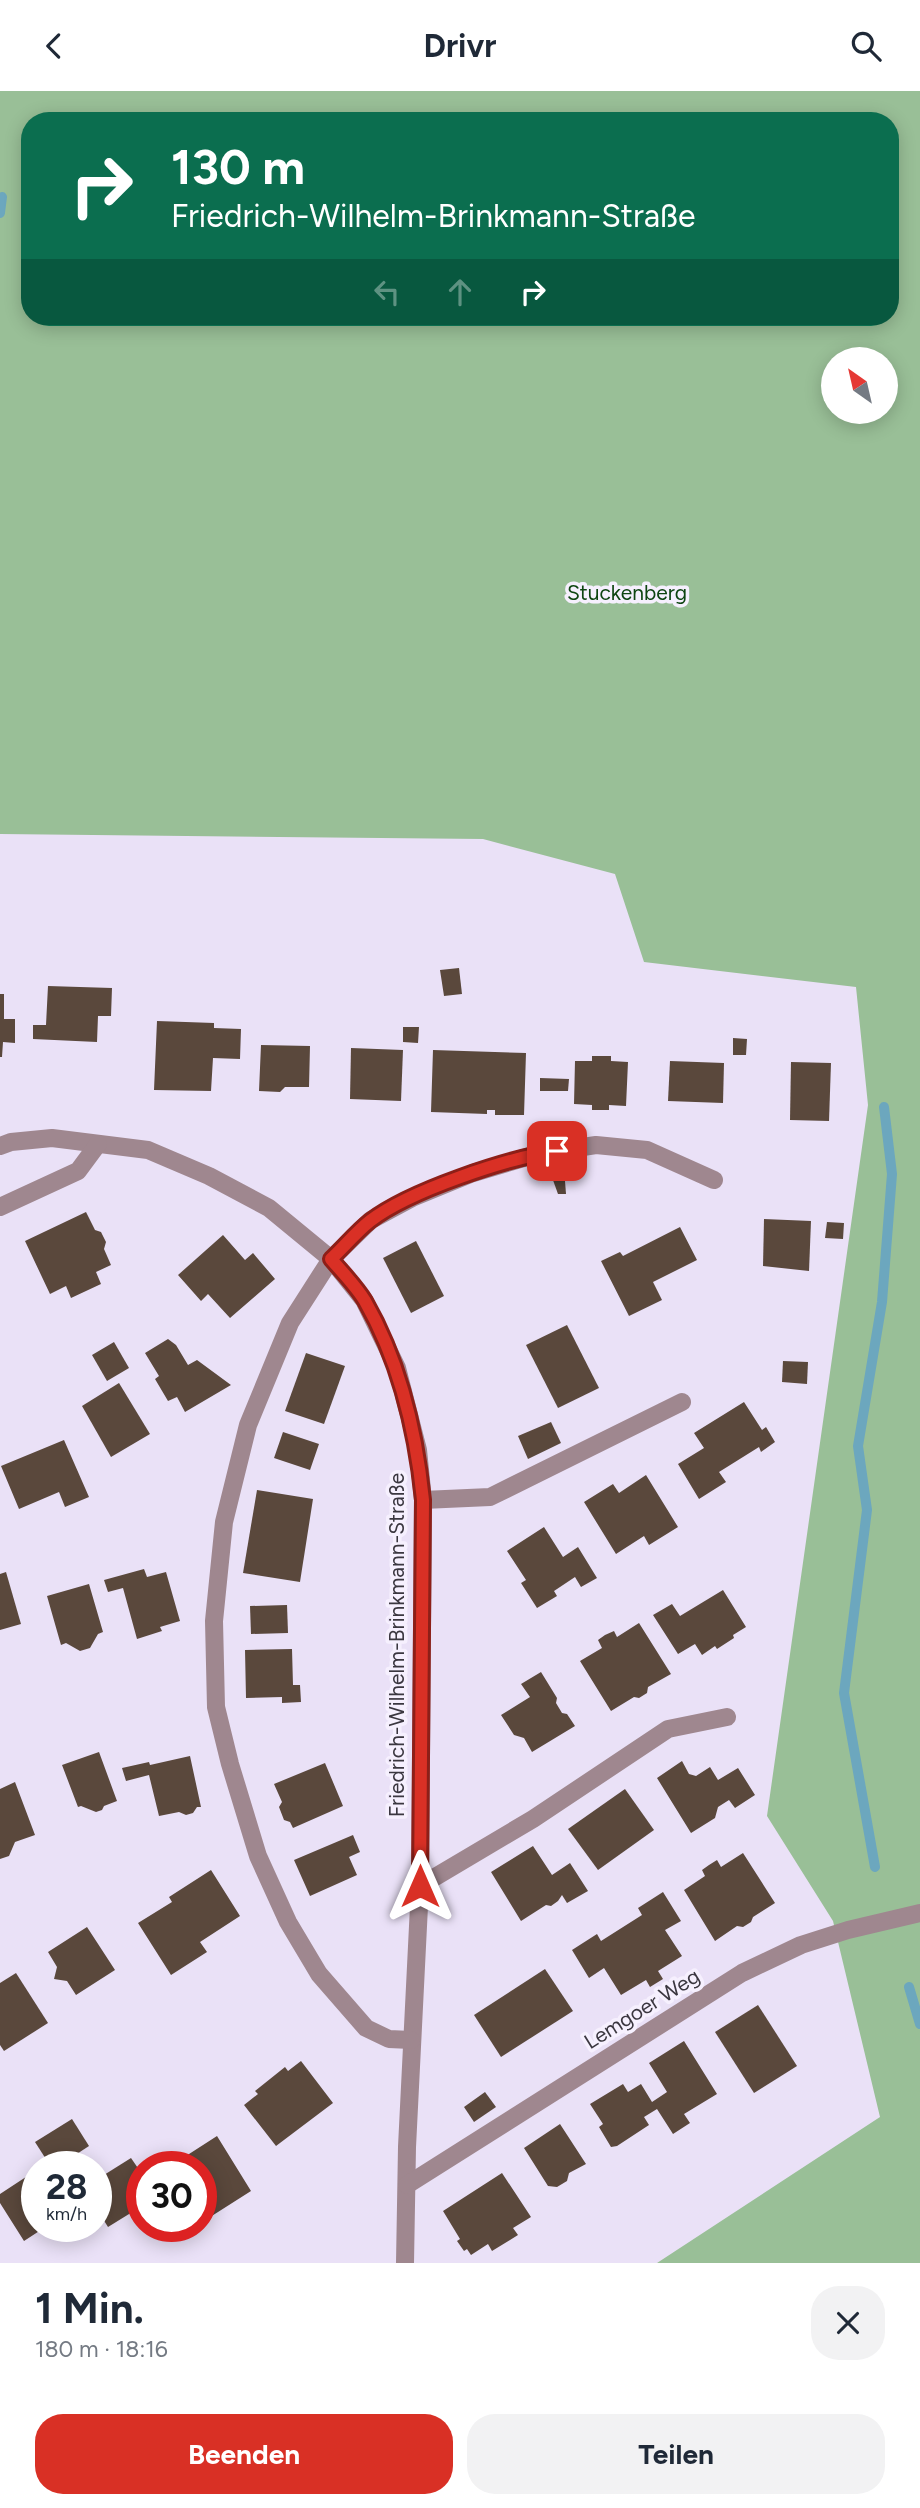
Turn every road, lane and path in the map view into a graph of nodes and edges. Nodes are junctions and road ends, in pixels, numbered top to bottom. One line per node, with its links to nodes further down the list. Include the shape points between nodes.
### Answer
1 (98, 1144): 2 (street, Friedrich-Wilhelm-Brinkmann-Straße, via 52,1138); 4 (street, via 78,1171); 5 (street, Friedrich-Wilhelm-Brinkmann-Straße, via 148,1150 209,1176 269,1208)
2 (0, 1146)
3 (714, 1179): 5 (street, via 647,1150 596,1145 537,1154 411,1198 371,1220)
4 (0, 1207)
5 (331, 1259): 7 (street, Friedrich-Wilhelm-Brinkmann-Straße, via 364,1300 397,1368 418,1450); 11 (street, via 290,1323 248,1425 224,1522 214,1622 216,1707 258,1856 288,1922 319,1975 366,2028 389,2039)
6 (682, 1402): 7 (street, via 490,1497)
7 (423, 1500): 9 (street, Friedrich-Wilhelm-Brinkmann-Straße)
8 (727, 1717): 9 (street, via 668,1729 533,1819)
9 (420, 1886): 11 (street, Friedrich-Wilhelm-Brinkmann-Straße)
10 (920, 1913): 12 (street, Lemgoer Weg, via 801,1945 742,1973)
11 (411, 2041): 12 (street, Friedrich-Wilhelm-Brinkmann-Straße)
12 (407, 2185): 13 (street, Friedrich-Wilhelm-Brinkmann-Straße)
13 (405, 2263)

